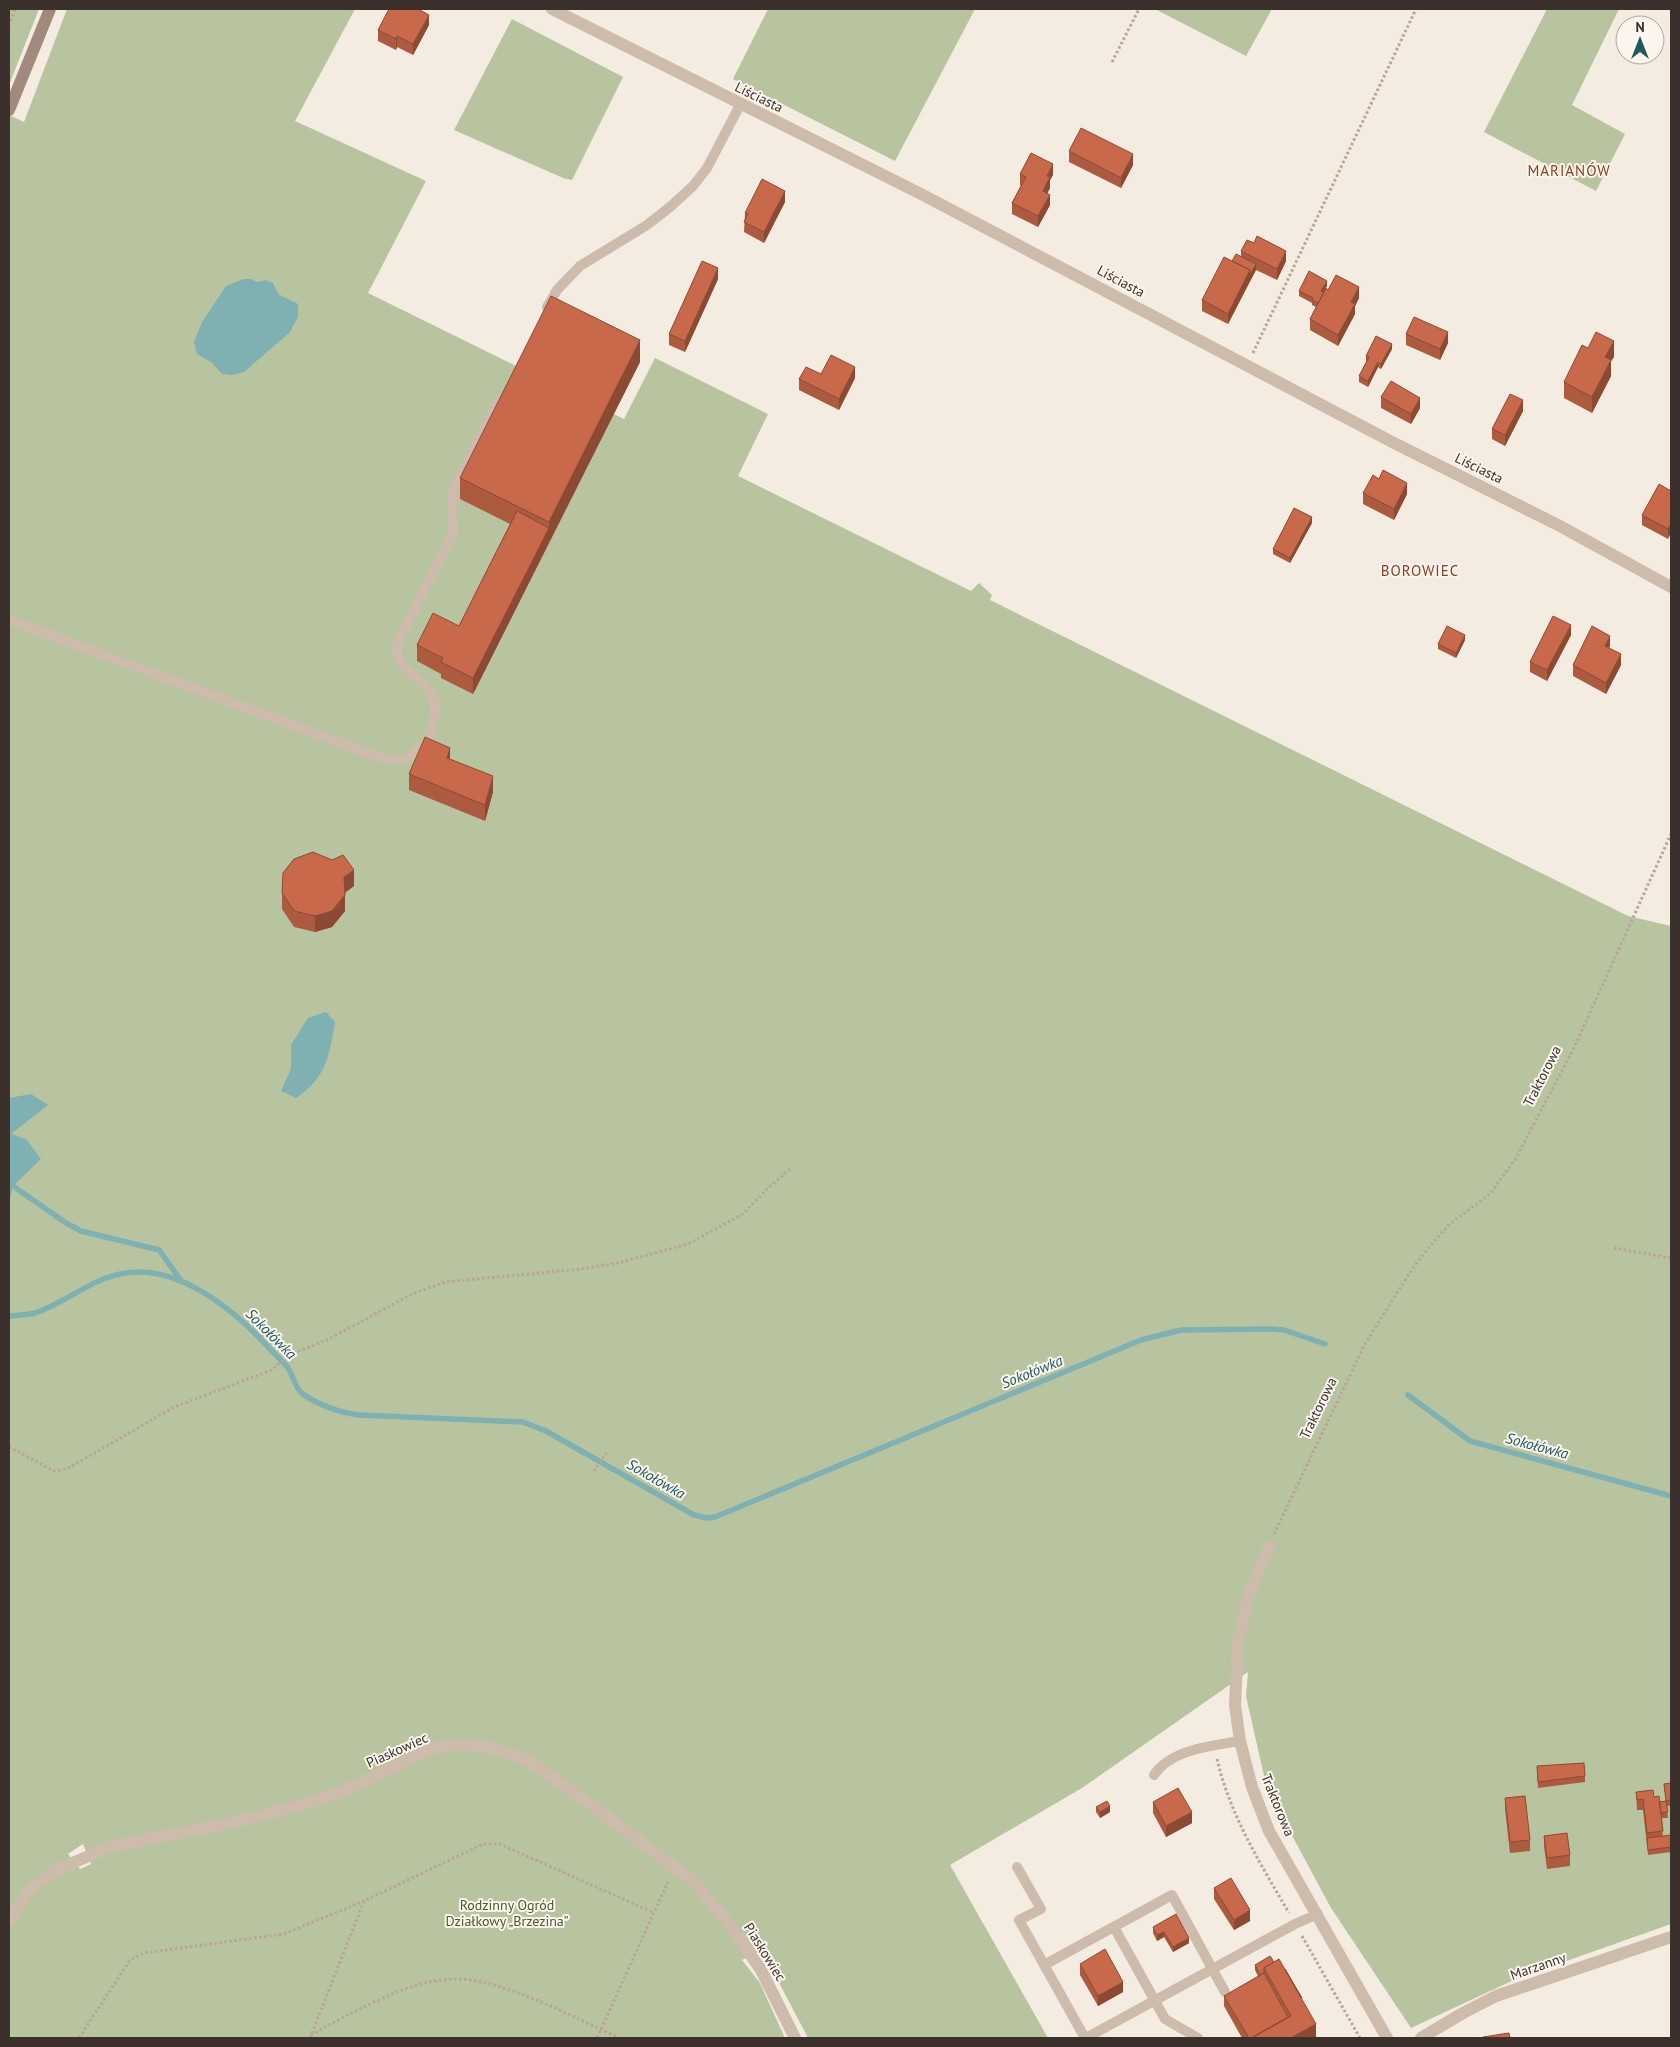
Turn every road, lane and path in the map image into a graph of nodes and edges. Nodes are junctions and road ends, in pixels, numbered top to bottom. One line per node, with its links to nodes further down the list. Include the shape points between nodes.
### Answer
1 (16, 9): 6 (path)
2 (50, 9): 9 (main road)
3 (552, 9): 8 (street, Liściasta)
4 (1139, 9): 7 (path)
5 (1416, 9): 11 (path)
6 (9, 26)
7 (1112, 62)
8 (740, 105): 10 (lane, via 707,168 693,186 647,225 580,266 558,290); 11 (street, Liściasta, via 915,191)
9 (9, 110)
10 (544, 312)
11 (1247, 364): 13 (street, Liściasta)
12 (504, 390): 14 (lane, via 452,493 453,533 397,644 396,655 407,672 432,695 435,715 425,743 403,759 373,755)
13 (1671, 587)
14 (9, 620)
15 (1671, 834): 22 (path, Traktorowa, via 1569,1058 1516,1158 1490,1194 1450,1224 1435,1240 1383,1315 1359,1356)
16 (791, 1168): 19 (path, via 744,1214 688,1244 618,1263 581,1269 444,1282 412,1294 329,1339 289,1356 272,1370 174,1407 67,1469 54,1471)
17 (1614, 1248): 18 (path)
18 (1671, 1258)
19 (9, 1447)
20 (606, 1453): 21 (path)
21 (594, 1471)
22 (1269, 1547): 23 (street, Traktorowa, via 1250,1591 1238,1642 1235,1705)
23 (1240, 1741): 24 (lane); 30 (street, Traktorowa, via 1252,1787 1269,1831)
24 (1214, 1746): 25 (lane, via 1171,1759); 32 (path, via 1240,1828)
25 (1154, 1775)
26 (1017, 1867): 35 (lane, via 1041,1909 1019,1920)
27 (670, 1880): 29 (path)
28 (364, 1901): 29 (path, via 484,1844 500,1844); 40 (path); 41 (path, via 284,1934 144,1954 130,1960)
29 (654, 1913): 39 (path)
30 (1318, 1914): 32 (lane); 48 (street, Traktorowa)
31 (9, 1920): 44 (street, Piaskowiec, via 30,1890 56,1870 112,1846 218,1826 297,1806 342,1792 428,1750 448,1745 484,1746 526,1759 695,1883 761,1970)
32 (1295, 1924): 36 (lane); 47 (path)
33 (1114, 1926): 35 (lane); 36 (lane, via 1172,1894); 38 (lane)
34 (1671, 1937): 49 (street, Marzanny, via 1496,1996)
35 (1044, 1965): 45 (lane)
36 (1213, 1968): 37 (lane); 38 (lane)
37 (1226, 1992)
38 (1155, 2000): 45 (lane); 46 (lane, via 1165,2019)
39 (600, 2030): 40 (path, via 519,1994 479,1981 452,1979 417,1986 355,2010); 42 (path); 43 (path)
40 (311, 2037)
41 (79, 2038)
42 (597, 2038)
43 (619, 2038)
44 (795, 2038)
45 (1086, 2038)
46 (1198, 2038)
47 (1360, 2038)
48 (1387, 2038)
49 (1421, 2038)

